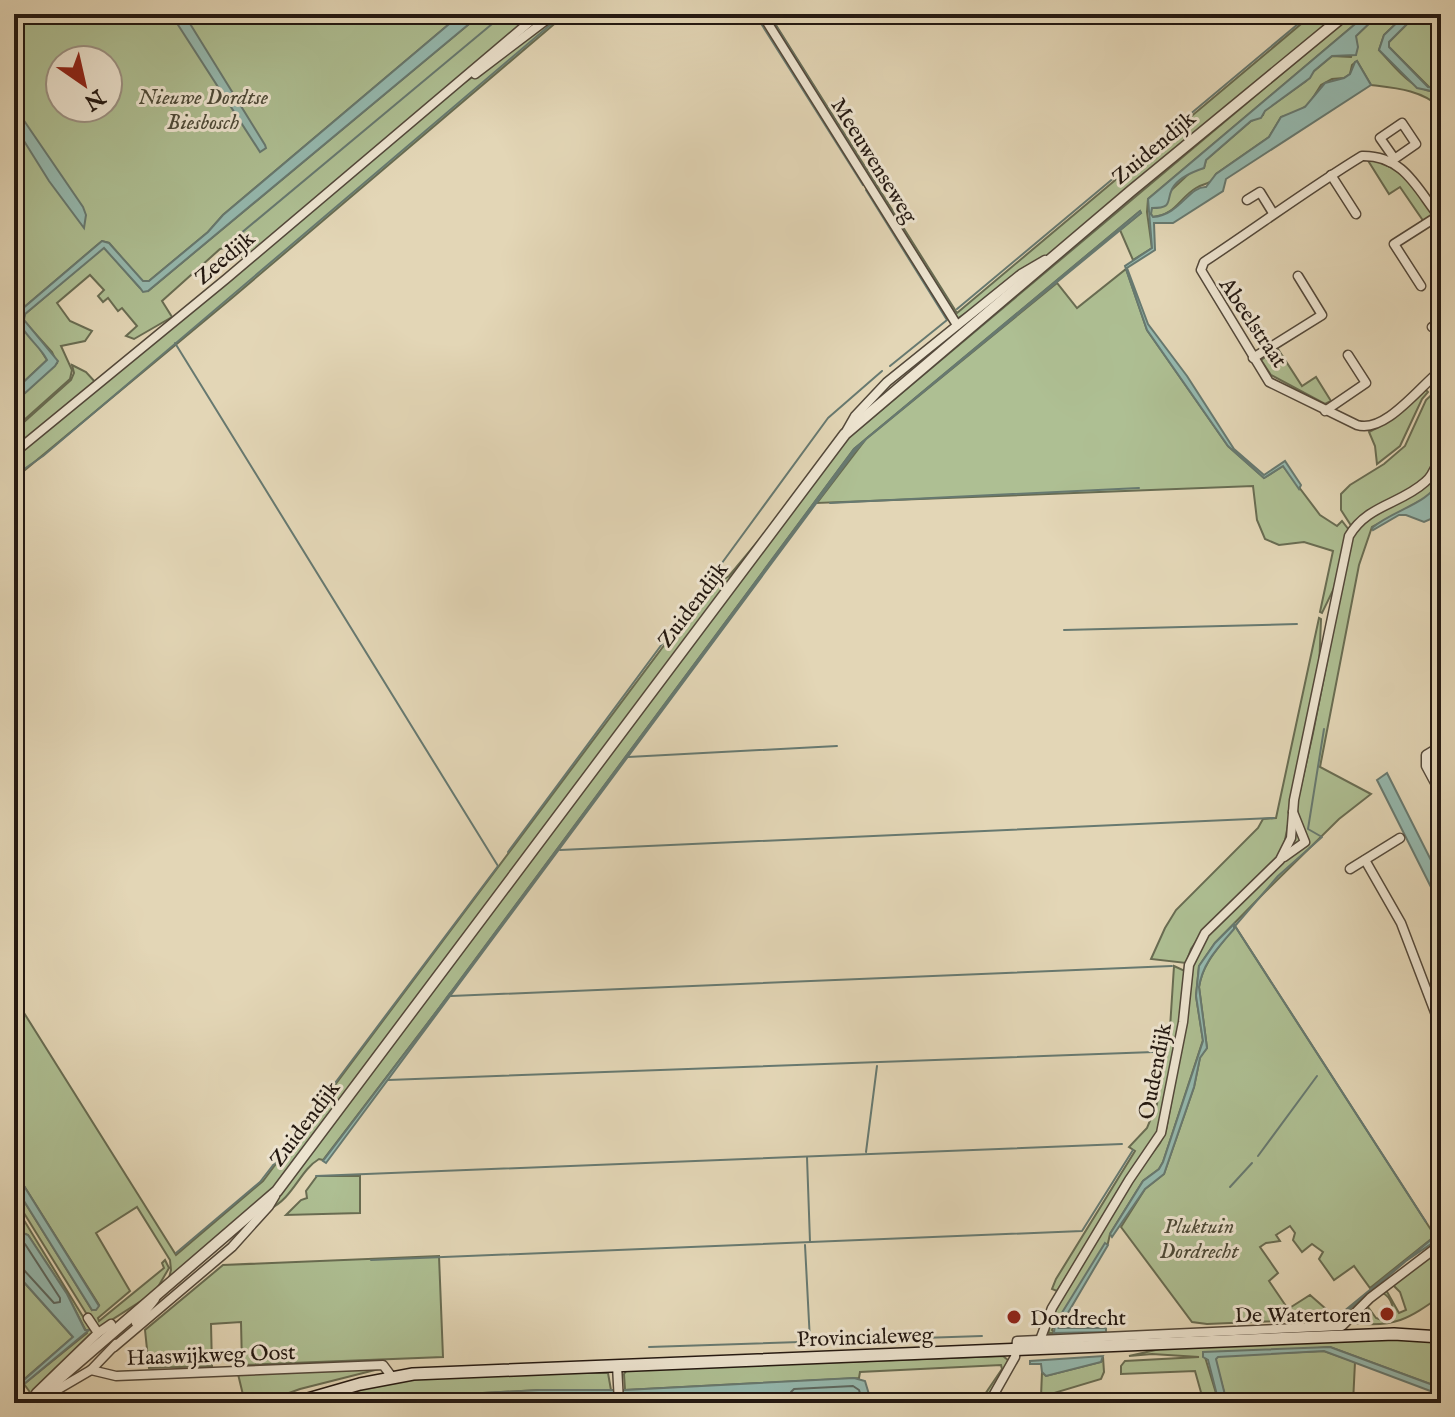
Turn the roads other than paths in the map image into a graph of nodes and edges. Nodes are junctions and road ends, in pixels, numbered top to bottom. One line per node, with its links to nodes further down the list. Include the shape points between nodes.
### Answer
1 (539, 14): 5 (street, Zeedijk)
2 (554, 14): 5 (street, Zeedijk)
3 (762, 14): 16 (street, Meeuwenseweg)
4 (1346, 14): 12 (street, Zuidendijk)
5 (455, 85): 23 (street, Zeedijk)
6 (1392, 160): 6 (street, via 1380,138 1402,123 1416,144); 7 (street, Abeelstraat, via 1362,156); 11 (street, via 1420,187)
7 (1331, 175): 9 (street, Abeelstraat); 10 (street)
8 (1247, 200): 9 (street, via 1260,192)
9 (1273, 213): 19 (street, Abeelstraat, via 1204,262 1201,270)
10 (1356, 214)
11 (1440, 217): 14 (street, via 1394,244)
12 (1065, 248): 16 (street, via 1021,274); 22 (street, Zuidendijk)
13 (1298, 276): 19 (street, via 1322,315)
14 (1421, 286)
15 (1441, 321): 17 (street)
16 (957, 325): 22 (street, via 887,382)
17 (1432, 327)
18 (1348, 355): 21 (street, via 1366,383)
19 (1253, 358): 21 (street, Abeelstraat, via 1269,382)
20 (1441, 370): 21 (street, Abeelstraat, via 1376,425 1365,428)
21 (1325, 411)
22 (845, 434): 33 (street, Zuidendijk)
23 (14, 453)
24 (1441, 461): 27 (street, Oudendijk, via 1423,485 1368,514 1349,536)
25 (1441, 746): 26 (street, via 1426,755)
26 (1441, 794)
27 (1293, 812): 29 (street, Oudendijk, via 1291,838); 29 (street, Oudendijk, via 1305,842)
28 (1400, 838): 30 (street)
29 (1280, 860): 40 (street, Oudendijk, via 1199,942 1187,974 1161,1133 1052,1308)
30 (1365, 860): 31 (street); 32 (street, via 1401,923)
31 (1350, 869)
32 (1441, 1028)
33 (277, 1191): 35 (street, Zuidendijk); 43 (street, via 232,1247)
34 (1441, 1244): 41 (street, via 1342,1326)
35 (155, 1299): 43 (street, Zuidendijk); 47 (street, Zuidendijk)
36 (88, 1318): 38 (street)
37 (111, 1324): 38 (street)
38 (98, 1333): 47 (street)
39 (1441, 1337): 41 (main road, Provincialeweg)
40 (1040, 1340): 41 (street); 42 (street)
41 (1051, 1344): 42 (main road, Provincialeweg)
42 (1016, 1346): 45 (main road, Provincialeweg); 50 (street, via 1011,1366)
43 (114, 1347): 44 (street, Zuidendijk)
44 (91, 1370): 46 (street, Haaswijkweg Oost, via 116,1376 383,1365); 47 (street)
45 (617, 1370): 46 (main road, Provincialeweg); 49 (street)
46 (392, 1377): 48 (main road, Provincialeweg)
47 (33, 1402)
48 (294, 1403)
49 (619, 1403)
50 (989, 1403)

